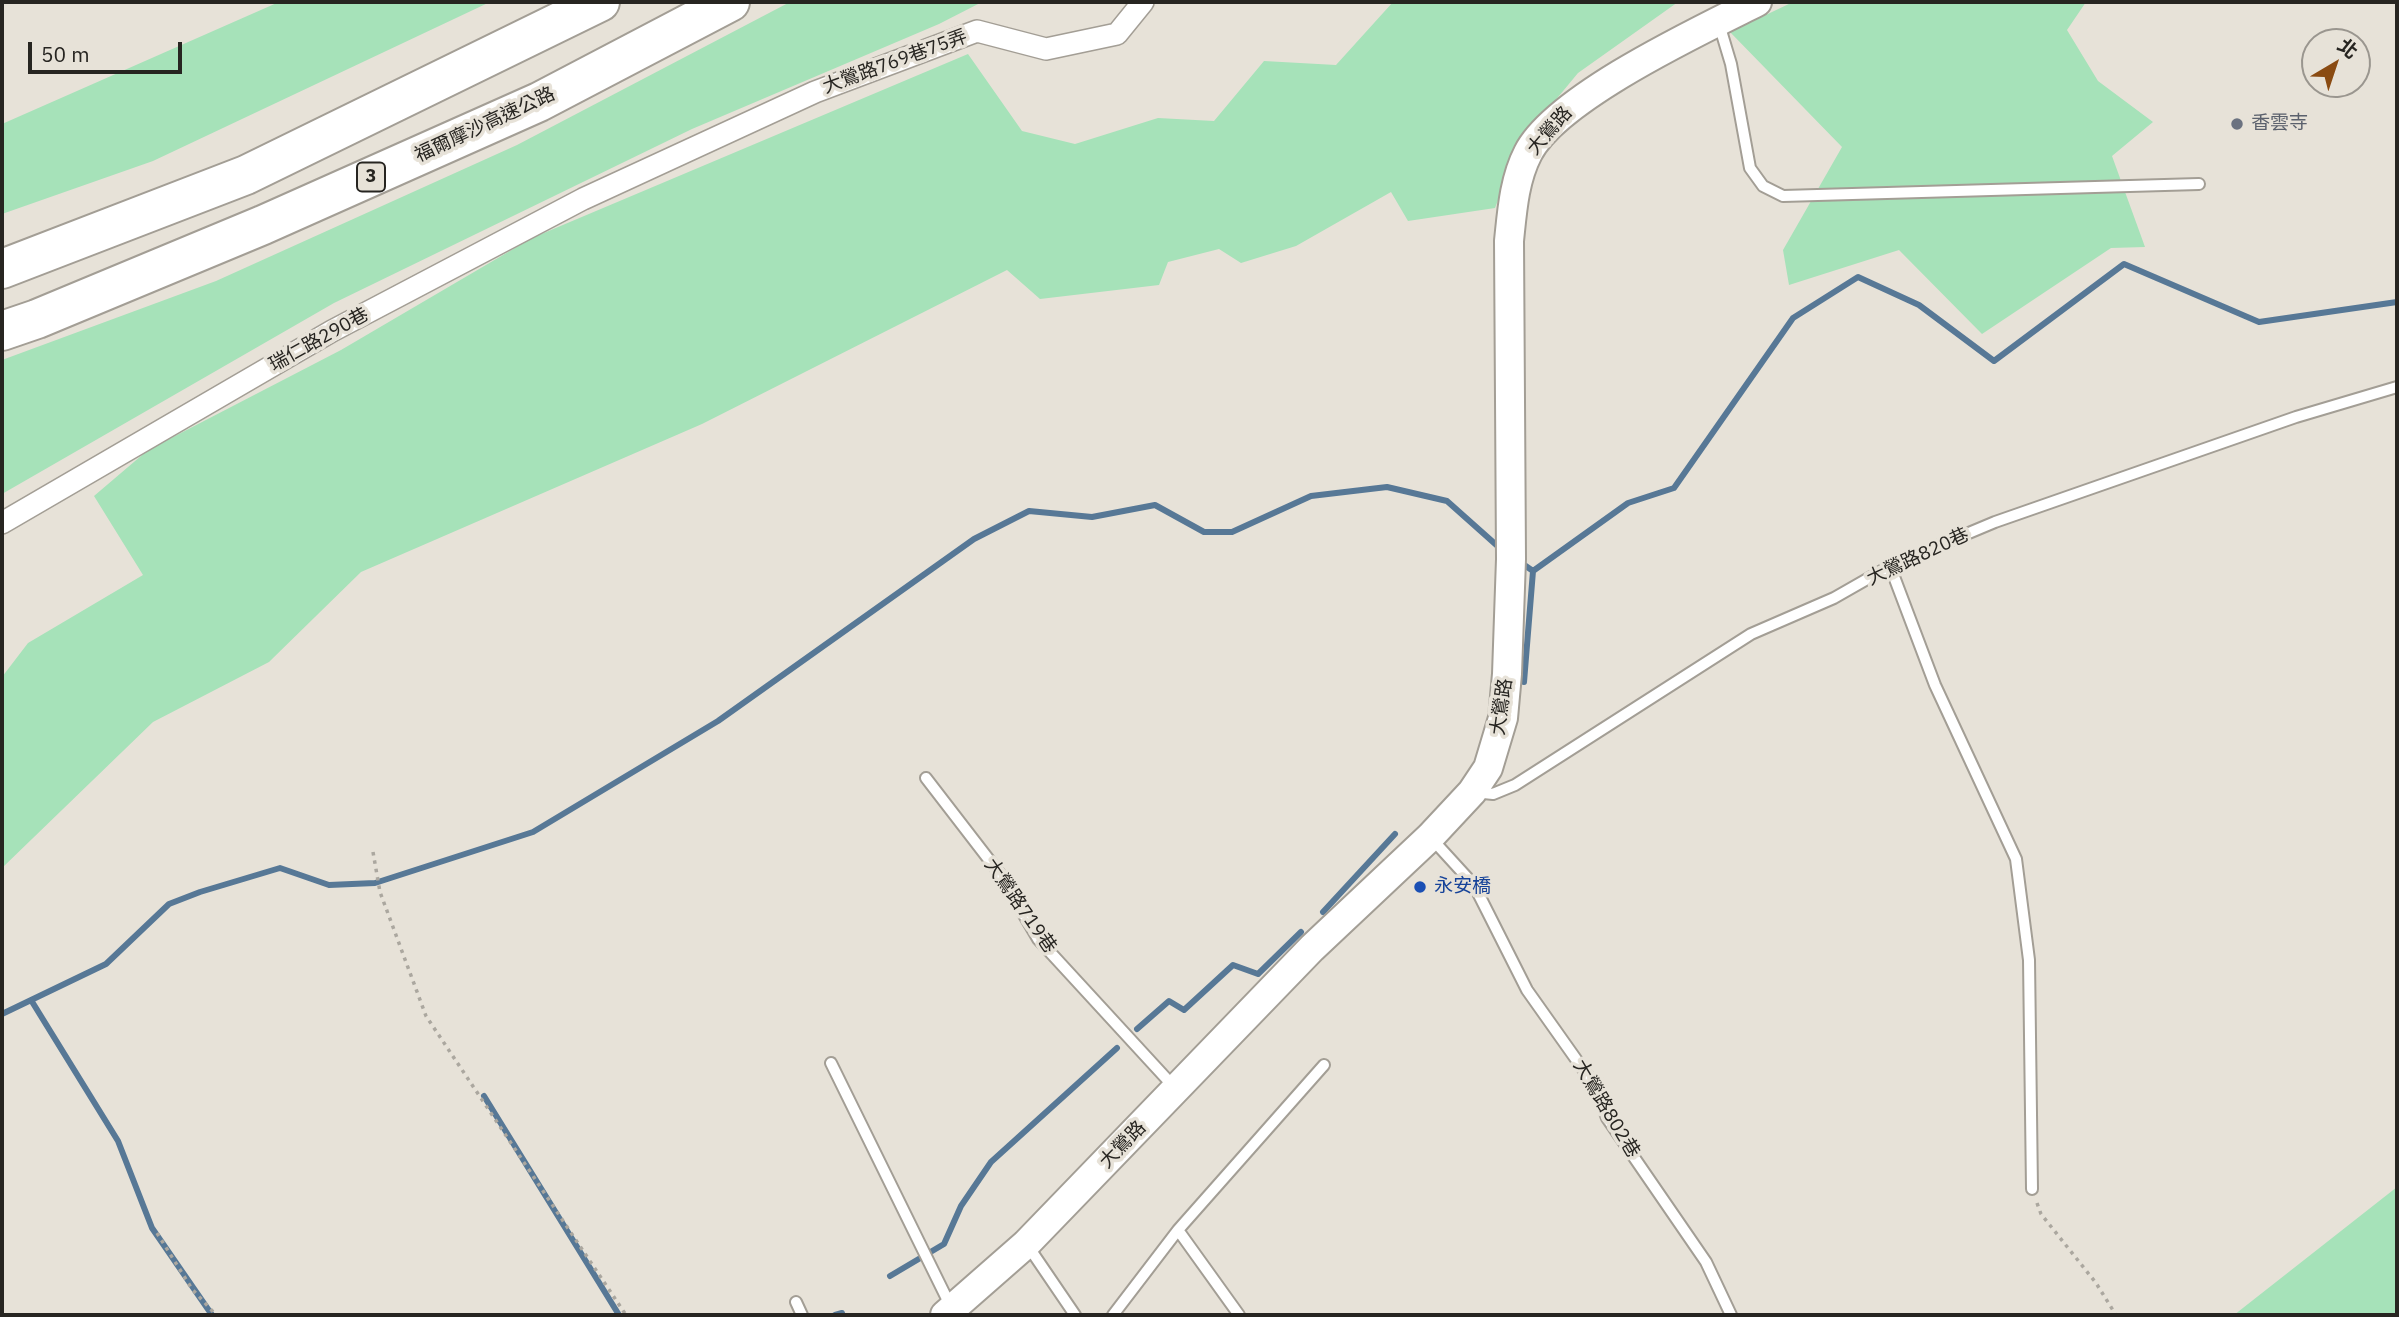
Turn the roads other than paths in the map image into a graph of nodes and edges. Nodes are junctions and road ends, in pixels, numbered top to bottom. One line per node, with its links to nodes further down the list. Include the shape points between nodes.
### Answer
1 (600, 2): 8 (highway, via 246,175)
2 (730, 2): 9 (highway, 福爾摩沙高速公路 / 3, via 539,102 263,225)
3 (1143, 2): 6 (street, 大鶯路769巷75弄, via 1117,34 1046,49 977,32 815,92)
4 (1757, 2): 5 (street, 大鶯路)
5 (1718, 21): 7 (lane, via 1731,64 1750,168 1763,186 1783,197); 14 (street, 大鶯路, via 1569,106 1528,152 1514,197 1509,241 1511,559 1503,718 1488,768)
6 (645, 171): 11 (street, 瑞仁路290巷, via 332,331)
7 (2199, 184)
8 (2, 269)
9 (2, 331)
10 (2397, 387): 12 (lane, 大鶯路820巷, via 2296,417 1995,522)
11 (2, 523)
12 (1890, 566): 14 (lane, 大鶯路820巷, via 1834,598 1751,634 1516,785 1493,794); 19 (lane, via 1935,685 2016,859 2029,960)
13 (926, 778): 18 (lane, 大鶯路719巷, via 1000,874 1038,939)
14 (1472, 792): 15 (street, 大鶯路)
15 (1430, 837): 18 (street, 大鶯路, via 1312,948); 28 (lane, 大鶯路802巷, via 1474,886 1527,990 1595,1086 1607,1118 1706,1262)
16 (831, 1063): 23 (lane)
17 (1324, 1065): 20 (lane)
18 (1177, 1090): 21 (street, 大鶯路)
19 (2032, 1189)
20 (1178, 1230): 26 (lane); 27 (lane)
21 (1026, 1244): 23 (street, 大鶯路); 25 (lane)
22 (796, 1302): 24 (lane)
23 (949, 1312)
24 (802, 1315)
25 (1075, 1315)
26 (1114, 1315)
27 (1238, 1315)
28 (1731, 1315)

